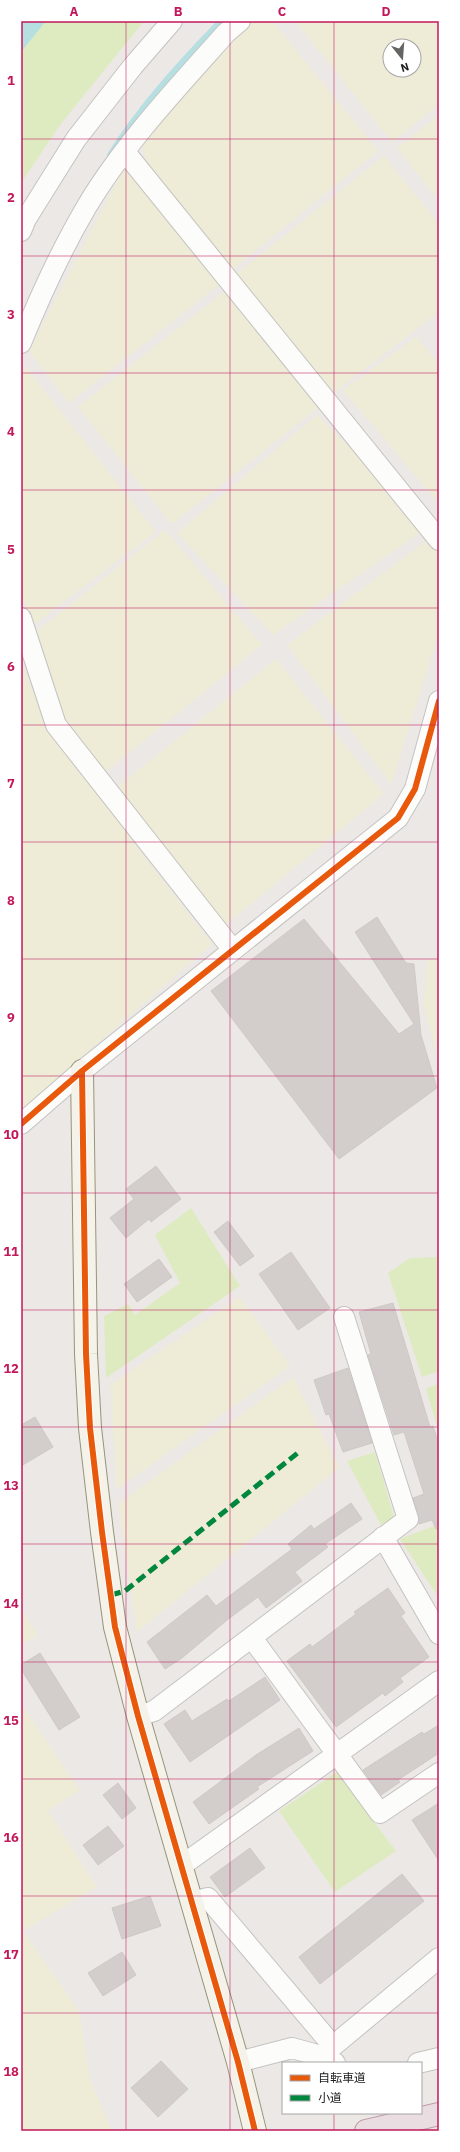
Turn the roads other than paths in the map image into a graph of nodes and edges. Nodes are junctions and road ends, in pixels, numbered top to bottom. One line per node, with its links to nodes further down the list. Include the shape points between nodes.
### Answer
1 (172, 21): 4 (street, via 76,139)
2 (240, 21): 3 (street, via 226,33)
3 (125, 152): 5 (street, via 88,205 55,262); 6 (street)
4 (21, 231)
5 (21, 343)
6 (439, 540)
7 (21, 618): 9 (street, via 56,725)
8 (439, 701): 9 (street, via 415,789 398,818)
9 (233, 950): 10 (street)
10 (82, 1071): 11 (street); 17 (street, via 86,1354 90,1428 115,1627)
11 (21, 1124)
12 (344, 1317): 13 (street, via 408,1519)
13 (383, 1537): 14 (street); 15 (street)
14 (439, 1634)
15 (252, 1638): 17 (street, via 154,1711); 18 (street)
16 (439, 1681): 18 (street)
17 (138, 1716): 20 (street)
18 (336, 1754): 19 (street, via 380,1813); 20 (street)
19 (439, 1773)
20 (181, 1866): 21 (street)
21 (192, 1902): 23 (street, via 208,1898); 25 (street)
22 (439, 1958): 23 (street)
23 (330, 2055): 25 (street, via 292,2048)
24 (439, 2058): 26 (street)
25 (238, 2062): 28 (street)
26 (422, 2062)
27 (439, 2114): 29 (highway)
28 (255, 2131)
29 (366, 2131)

